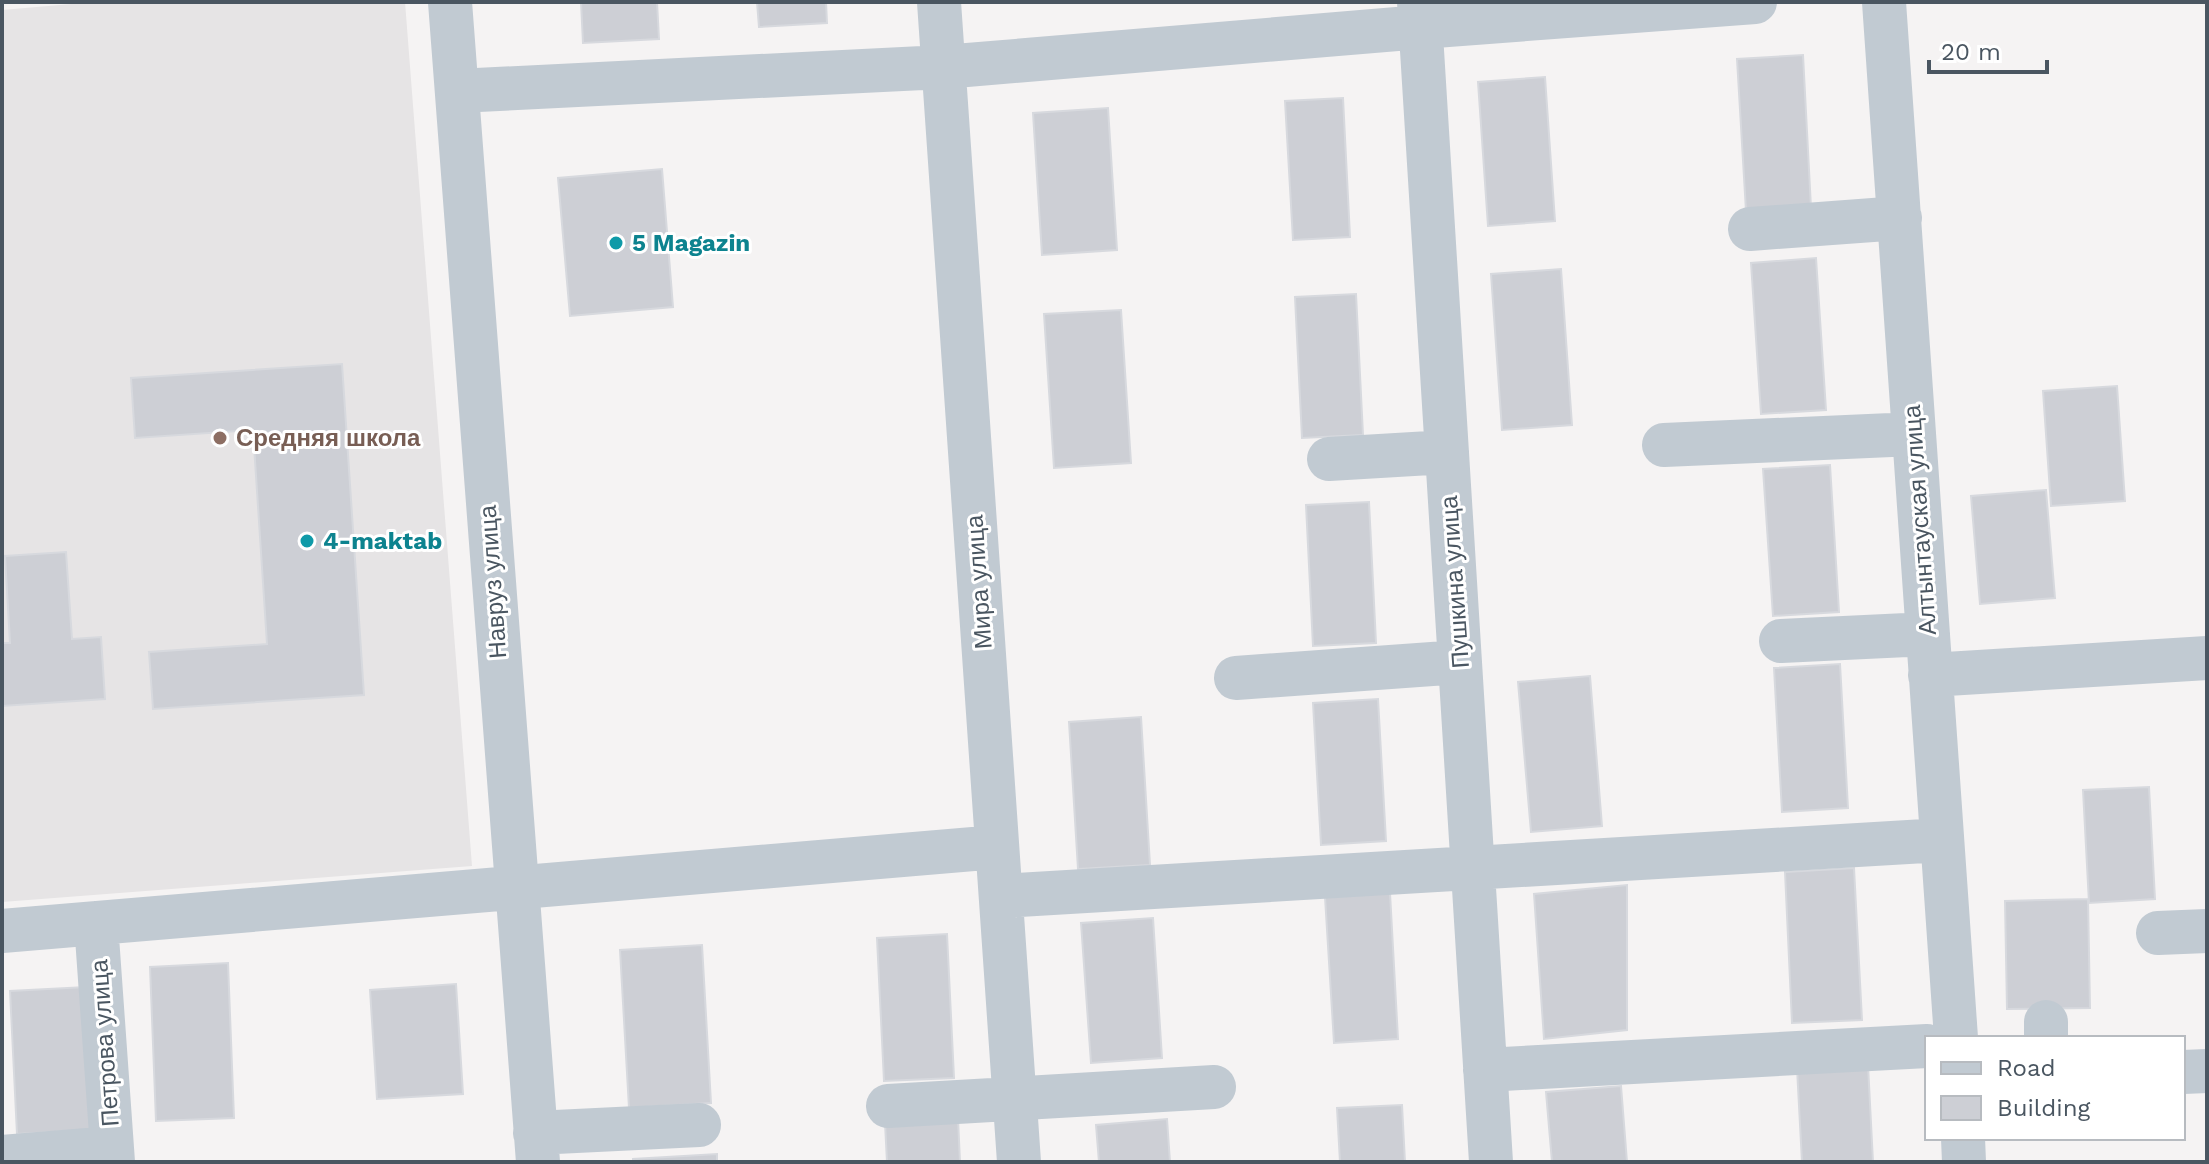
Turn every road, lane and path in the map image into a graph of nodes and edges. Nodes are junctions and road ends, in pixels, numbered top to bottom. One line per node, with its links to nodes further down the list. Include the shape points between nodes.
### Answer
1 (450, 2): 8 (street, Навруз улица)
2 (939, 2): 7 (street, Мира улица)
3 (1755, 2): 5 (street)
4 (1884, 2): 9 (street, Алтынтауская улица)
5 (1627, 7): 6 (street)
6 (1420, 14): 7 (street); 13 (street, Пушкина улица)
7 (943, 67): 8 (street); 21 (street, Мира улица)
8 (457, 91): 23 (street, Навруз улица)
9 (1900, 218): 10 (street); 11 (street, Алтынтауская улица)
10 (1750, 229)
11 (1914, 434): 12 (street); 16 (street, Алтынтауская улица)
12 (1664, 445)
13 (1447, 452): 14 (street); 18 (street, Пушкина улица)
14 (1329, 459)
15 (1781, 641): 16 (street)
16 (1929, 655): 17 (street); 20 (street, Алтынтауская улица)
17 (2207, 658)
18 (1460, 662): 19 (street); 22 (street, Пушкина улица)
19 (1236, 678)
20 (1942, 840): 22 (street); 29 (street, Алтынтауская улица)
21 (997, 847): 23 (street); 24 (street, Мира улица)
22 (1473, 867): 24 (street); 31 (street, Пушкина улица)
23 (516, 888): 25 (street); 39 (street, Навруз улица)
24 (1001, 896): 35 (street, Мира улица)
25 (96, 923): 26 (street); 40 (street, Петрова улица)
26 (2, 931)
27 (2207, 931): 28 (street)
28 (2158, 933)
29 (1956, 1036)
30 (1925, 1046): 31 (street)
31 (1485, 1070): 43 (street, Пушкина улица)
32 (2207, 1071): 33 (street)
33 (2185, 1072)
34 (1214, 1087): 35 (street)
35 (1015, 1100): 36 (street); 42 (street, Мира улица)
36 (888, 1106)
37 (699, 1125): 39 (street)
38 (1963, 1140): 44 (street)
39 (536, 1148)
40 (113, 1155): 41 (street)
41 (2, 1157)
42 (1019, 1162)
43 (1491, 1162)
44 (1964, 1162)

